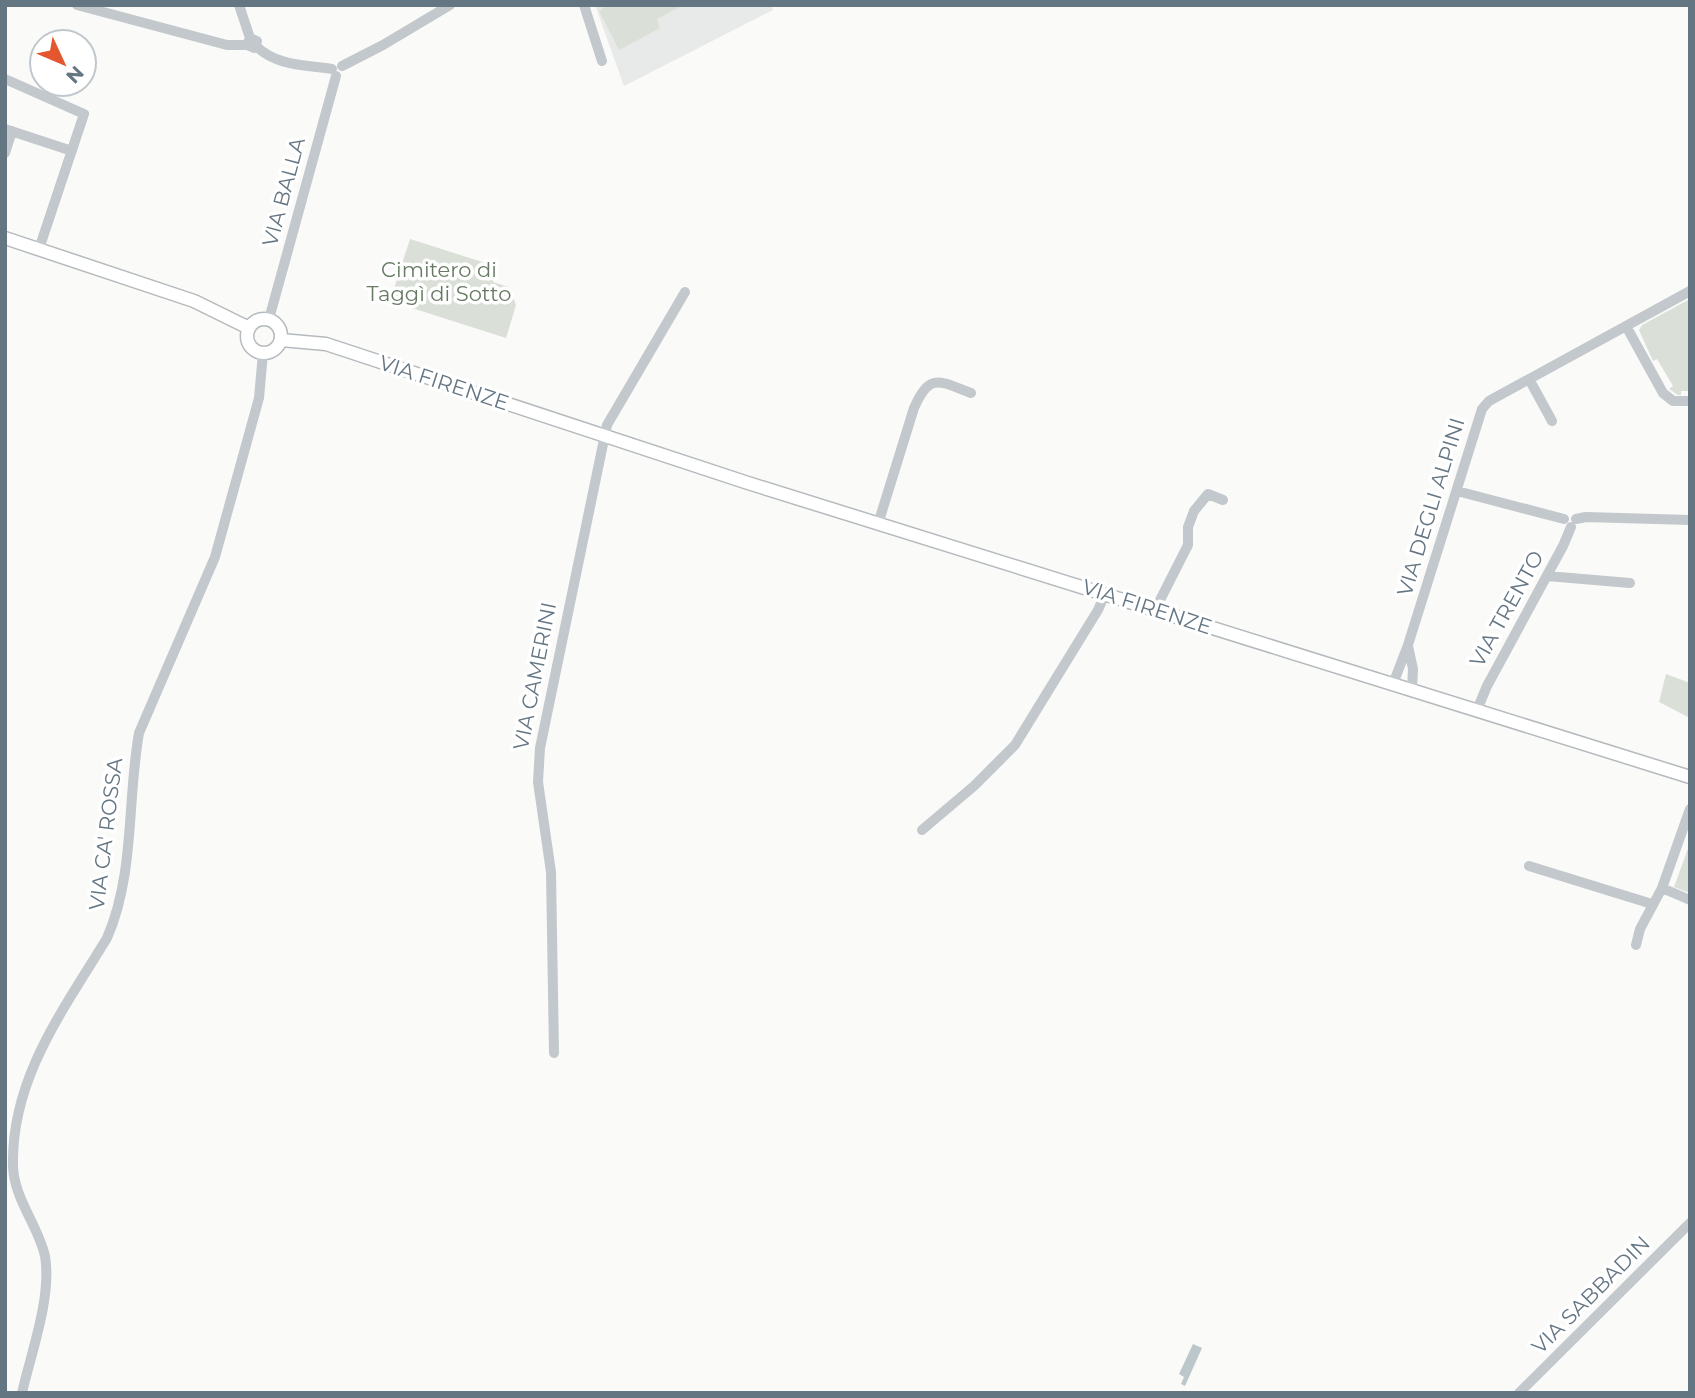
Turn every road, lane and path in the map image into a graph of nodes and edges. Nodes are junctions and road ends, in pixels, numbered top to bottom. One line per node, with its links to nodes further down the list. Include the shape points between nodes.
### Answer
1 (77, 5): 7 (street, via 227,45)
2 (239, 5): 6 (street)
3 (249, 5): 6 (street)
4 (450, 5): 9 (street)
5 (584, 5): 8 (street)
6 (245, 19): 7 (street)
7 (251, 43): 9 (street, via 283,62)
8 (602, 61)
9 (337, 70): 18 (street, VIA BALLA)
10 (5, 79): 12 (street, via 84,114)
11 (9, 130): 12 (street); 13 (street)
12 (72, 151): 15 (street)
13 (5, 153)
14 (5, 238): 15 (main road)
15 (38, 249): 20 (main road, via 194,301)
16 (1690, 291): 19 (street, VIA DEGLI ALPINI)
17 (685, 292): 27 (street, via 610,419)
18 (269, 319): 20 (main road, via 257,320); 21 (main road, via 280,329)
19 (1626, 326): 23 (street, VIA DEGLI ALPINI); 25 (street, via 1663,393 1673,401)
20 (249, 328): 22 (main road, via 249,344)
21 (281, 340): 22 (main road, via 276,348); 27 (main road, VIA FIRENZE, via 326,344)
22 (263, 353): 51 (street, VIA CA' ROSSA, via 258,398 215,557 139,733 124,881 116,915 107,938 46,1037 19,1110 15,1186 41,1244 46,1272)
23 (1529, 379): 26 (street); 28 (street, VIA DEGLI ALPINI, via 1482,409)
24 (971, 393): 32 (street, via 939,381 930,382 922,391)
25 (1690, 401)
26 (1552, 421)
27 (605, 436): 32 (main road, VIA FIRENZE); 49 (street, VIA CAMERINI, via 538,766 551,872)
28 (1457, 491): 31 (street); 37 (street, VIA DEGLI ALPINI)
29 (1223, 500): 36 (street, via 1209,494 1194,511 1188,545)
30 (1690, 520): 31 (street, via 1587,517)
31 (1570, 522): 33 (street, VIA TRENTO)
32 (878, 524): 35 (main road, VIA FIRENZE)
33 (1547, 576): 34 (street); 40 (street, VIA TRENTO)
34 (1630, 583)
35 (1105, 594): 36 (main road, VIA FIRENZE); 43 (street, via 1015,745)
36 (1156, 610): 38 (main road, VIA FIRENZE)
37 (1408, 645): 38 (street, VIA DEGLI ALPINI); 39 (street, VIA DEGLI ALPINI)
38 (1393, 684): 39 (main road, VIA FIRENZE)
39 (1412, 690): 40 (main road, VIA FIRENZE)
40 (1477, 710): 41 (main road, VIA FIRENZE)
41 (1690, 776)
42 (1690, 810): 45 (street)
43 (922, 830)
44 (1529, 866): 47 (street)
45 (1662, 888): 46 (street); 47 (street)
46 (1690, 900)
47 (1652, 904): 48 (street)
48 (1636, 945)
49 (554, 1053)
50 (1690, 1223): 52 (street, VIA SABBADIN)
51 (22, 1393)
52 (1519, 1393)

